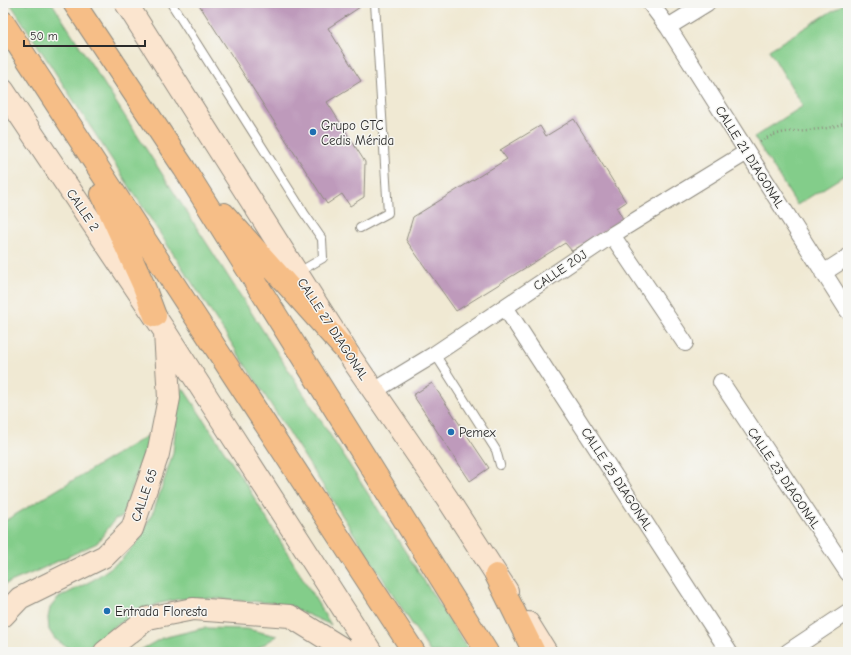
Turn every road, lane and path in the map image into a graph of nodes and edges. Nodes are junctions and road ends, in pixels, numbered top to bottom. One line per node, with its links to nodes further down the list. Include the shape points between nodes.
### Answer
1 (74, 3): 13 (highway)
2 (126, 3): 17 (main road, CALLE 27 DIAGONAL)
3 (171, 3): 17 (lane, via 322,239 323,258)
4 (375, 3): 14 (lane, via 388,213)
5 (650, 3): 8 (street, CALLE 21 DIAGONAL)
6 (707, 3): 8 (street)
7 (3, 22): 11 (highway)
8 (668, 27): 12 (street, CALLE 21 DIAGONAL)
9 (3, 90): 21 (main road, CALLE 2)
10 (848, 121): 12 (path, via 828,128 782,133 765,139)
11 (72, 129): 21 (highway); 35 (highway)
12 (747, 152): 15 (street, CALLE 20J); 18 (street, CALLE 21 DIAGONAL)
13 (184, 168): 23 (highway); 36 (highway)
14 (360, 228)
15 (612, 235): 19 (street, CALLE 20J); 22 (street)
16 (848, 257): 18 (street)
17 (296, 273): 23 (main road, CALLE 27 DIAGONAL)
18 (823, 273): 20 (street, CALLE 21 DIAGONAL)
19 (505, 307): 24 (street, CALLE 20J); 39 (street, CALLE 25 DIAGONAL)
20 (848, 311)
21 (160, 323): 31 (main road, CALLE 65, via 169,398 158,454 132,529 105,556 20,598); 34 (main road, CALLE 2)
22 (685, 342)
23 (347, 352): 26 (main road, CALLE 27 DIAGONAL)
24 (435, 354): 26 (street, CALLE 20J); 27 (lane, via 496,450)
25 (721, 382): 28 (street, CALLE 23 DIAGONAL)
26 (374, 391): 29 (main road, CALLE 27 DIAGONAL)
27 (500, 465)
28 (848, 573)
29 (496, 575): 37 (highway); 38 (main road, CALLE 27 DIAGONAL)
30 (848, 612): 40 (street)
31 (3, 616)
32 (105, 652): 33 (main road, via 148,618 193,609 290,616)
33 (348, 652)
34 (371, 652)
35 (414, 652)
36 (487, 652)
37 (534, 652)
38 (546, 652)
39 (729, 652)
40 (788, 652)

